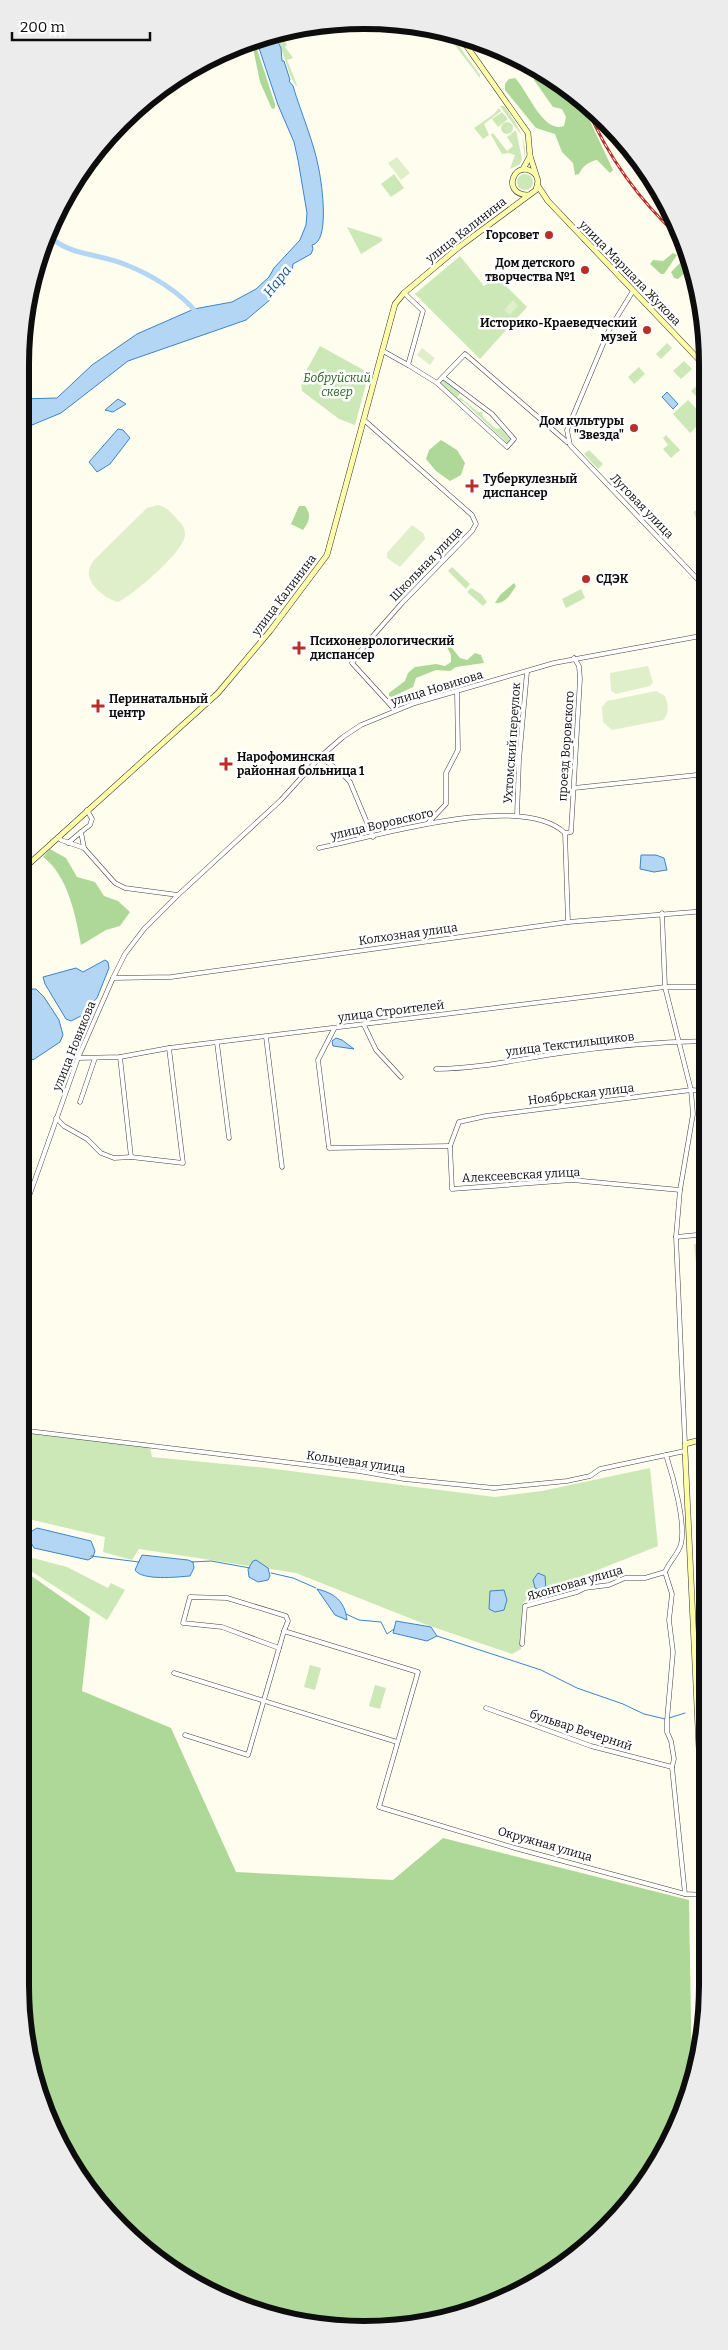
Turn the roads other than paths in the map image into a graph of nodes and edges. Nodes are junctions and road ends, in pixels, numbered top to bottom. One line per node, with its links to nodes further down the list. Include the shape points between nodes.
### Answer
1 (466, 45): 2 (street, via 528,133)
2 (530, 156): 3 (street); 4 (street)
3 (523, 169): 4 (street); 6 (street, via 514,176 513,185)
4 (536, 174): 5 (street)
5 (538, 186): 7 (street, улица Маршала Жукова); 8 (street)
6 (517, 192): 8 (street); 9 (street, улица Калинина)
7 (542, 194): 8 (street); 10 (street, улица Маршала Жукова)
8 (530, 195): 9 (street, улица Калинина)
9 (516, 204): 11 (street, улица Калинина)
10 (633, 290): 13 (street, улица Маршала Жукова); 18 (street, Луговая улица, via 609,330 567,430)
11 (404, 293): 12 (street, улица Калинина, via 395,304); 14 (street, via 423,311)
12 (383, 351): 14 (street); 17 (street, улица Калинина)
13 (699, 360)
14 (408, 365): 16 (street)
15 (443, 377): 16 (street); 16 (street, via 492,414 514,439 512,444 507,447); 18 (street, via 465,354)
16 (437, 383)
17 (364, 420): 24 (street, Школьная улица, via 472,515 476,524 472,532 402,603 352,663); 28 (street, улица Калинина, via 327,556 218,693)
18 (570, 445): 19 (street, Луговая улица)
19 (699, 580)
20 (699, 636): 21 (street, улица Новикова)
21 (574, 658): 22 (street, улица Новикова); 27 (street, проезд Воровского, via 580,666 580,679)
22 (527, 672): 23 (street, улица Новикова); 29 (street, Ухтомский переулок)
23 (457, 691): 24 (street, улица Новикова); 30 (street, via 458,750 446,773 446,804)
24 (395, 710): 25 (street, улица Новикова, via 362,725)
25 (320, 757): 34 (street, via 350,782); 39 (street, улица Новикова, via 282,800)
26 (699, 775): 27 (street)
27 (574, 788): 32 (street, проезд Воровского, via 571,832)
28 (87, 810): 31 (street, via 92,819); 33 (street, улица Калинина)
29 (518, 815): 30 (street, улица Воровского); 32 (street, улица Воровского, via 559,827)
30 (429, 822): 34 (street, улица Воровского)
31 (81, 832): 35 (street); 36 (street)
32 (565, 833): 42 (street)
33 (58, 837): 35 (street); 38 (street, улица Калинина)
34 (373, 837): 37 (street, улица Воровского)
35 (68, 843): 36 (street)
36 (84, 848): 39 (street, via 106,874 125,888)
37 (319, 848)
38 (29, 864)
39 (178, 895): 43 (street, улица Новикова, via 144,928)
40 (699, 911): 41 (street, Колхозная улица)
41 (662, 913): 42 (street, Колхозная улица); 44 (street)
42 (568, 922): 43 (street, Колхозная улица, via 171,977)
43 (113, 978): 54 (street, улица Новикова)
44 (666, 987): 45 (street, улица Строителей); 46 (street, улица Строителей); 49 (street)
45 (699, 987)
46 (364, 1025): 47 (street, улица Строителей); 57 (street, via 376,1050)
47 (334, 1029): 48 (street, улица Строителей); 63 (street, via 318,1060 329,1148)
48 (266, 1037): 51 (street, улица Строителей); 65 (street)
49 (678, 1041): 50 (street, улица Текстильщиков); 56 (street, улица Текстильщиков, via 562,1053 462,1069); 58 (street)
50 (699, 1041)
51 (217, 1043): 52 (street, улица Строителей); 62 (street)
52 (170, 1048): 53 (street, улица Строителей); 64 (street, via 183,1163)
53 (120, 1057): 55 (street, улица Строителей); 64 (street)
54 (78, 1058): 55 (street, улица Строителей); 61 (street, улица Новикова)
55 (95, 1058): 60 (street)
56 (436, 1069)
57 (400, 1077)
58 (690, 1090): 59 (street, Ноябрьская улица); 63 (street, Ноябрьская улица, via 459,1122); 66 (street, via 693,1114)
59 (699, 1090)
60 (80, 1102)
61 (56, 1118): 64 (street, via 101,1153 114,1158); 67 (street, улица Новикова)
62 (228, 1138)
63 (450, 1146): 66 (street, Алексеевская улица, via 452,1189 572,1180)
64 (131, 1157)
65 (282, 1167)
66 (680, 1190): 69 (street)
67 (29, 1196)
68 (699, 1235): 69 (street)
69 (676, 1237): 72 (street)
70 (29, 1431): 74 (street, Кольцевая улица, via 494,1488 568,1481 590,1476 600,1469)
71 (699, 1440): 72 (street)
72 (685, 1444): 73 (street)
73 (685, 1451): 74 (street, Кольцевая улица); 84 (street)
74 (666, 1455): 75 (street, via 676,1488 681,1545)
75 (665, 1572): 77 (street, Яхонтовая улица, via 645,1578 625,1578 525,1606); 85 (street, via 672,1594 669,1620 673,1652 667,1732 674,1758)
76 (284, 1631): 78 (street); 78 (street, via 288,1621 286,1616 227,1598 190,1596 183,1623 222,1627); 83 (street, via 418,1672)
77 (522, 1644)
78 (279, 1648): 80 (street)
79 (174, 1673): 80 (street)
80 (264, 1701): 82 (street, via 248,1754); 83 (street)
81 (486, 1708): 85 (street, бульвар Вечерний, via 592,1746)
82 (185, 1735)
83 (397, 1742): 86 (street, Окружная улица, via 379,1807)
84 (699, 1747)
85 (672, 1767): 86 (street)
86 (685, 1894): 87 (street, Окружная улица)
87 (699, 1895)

